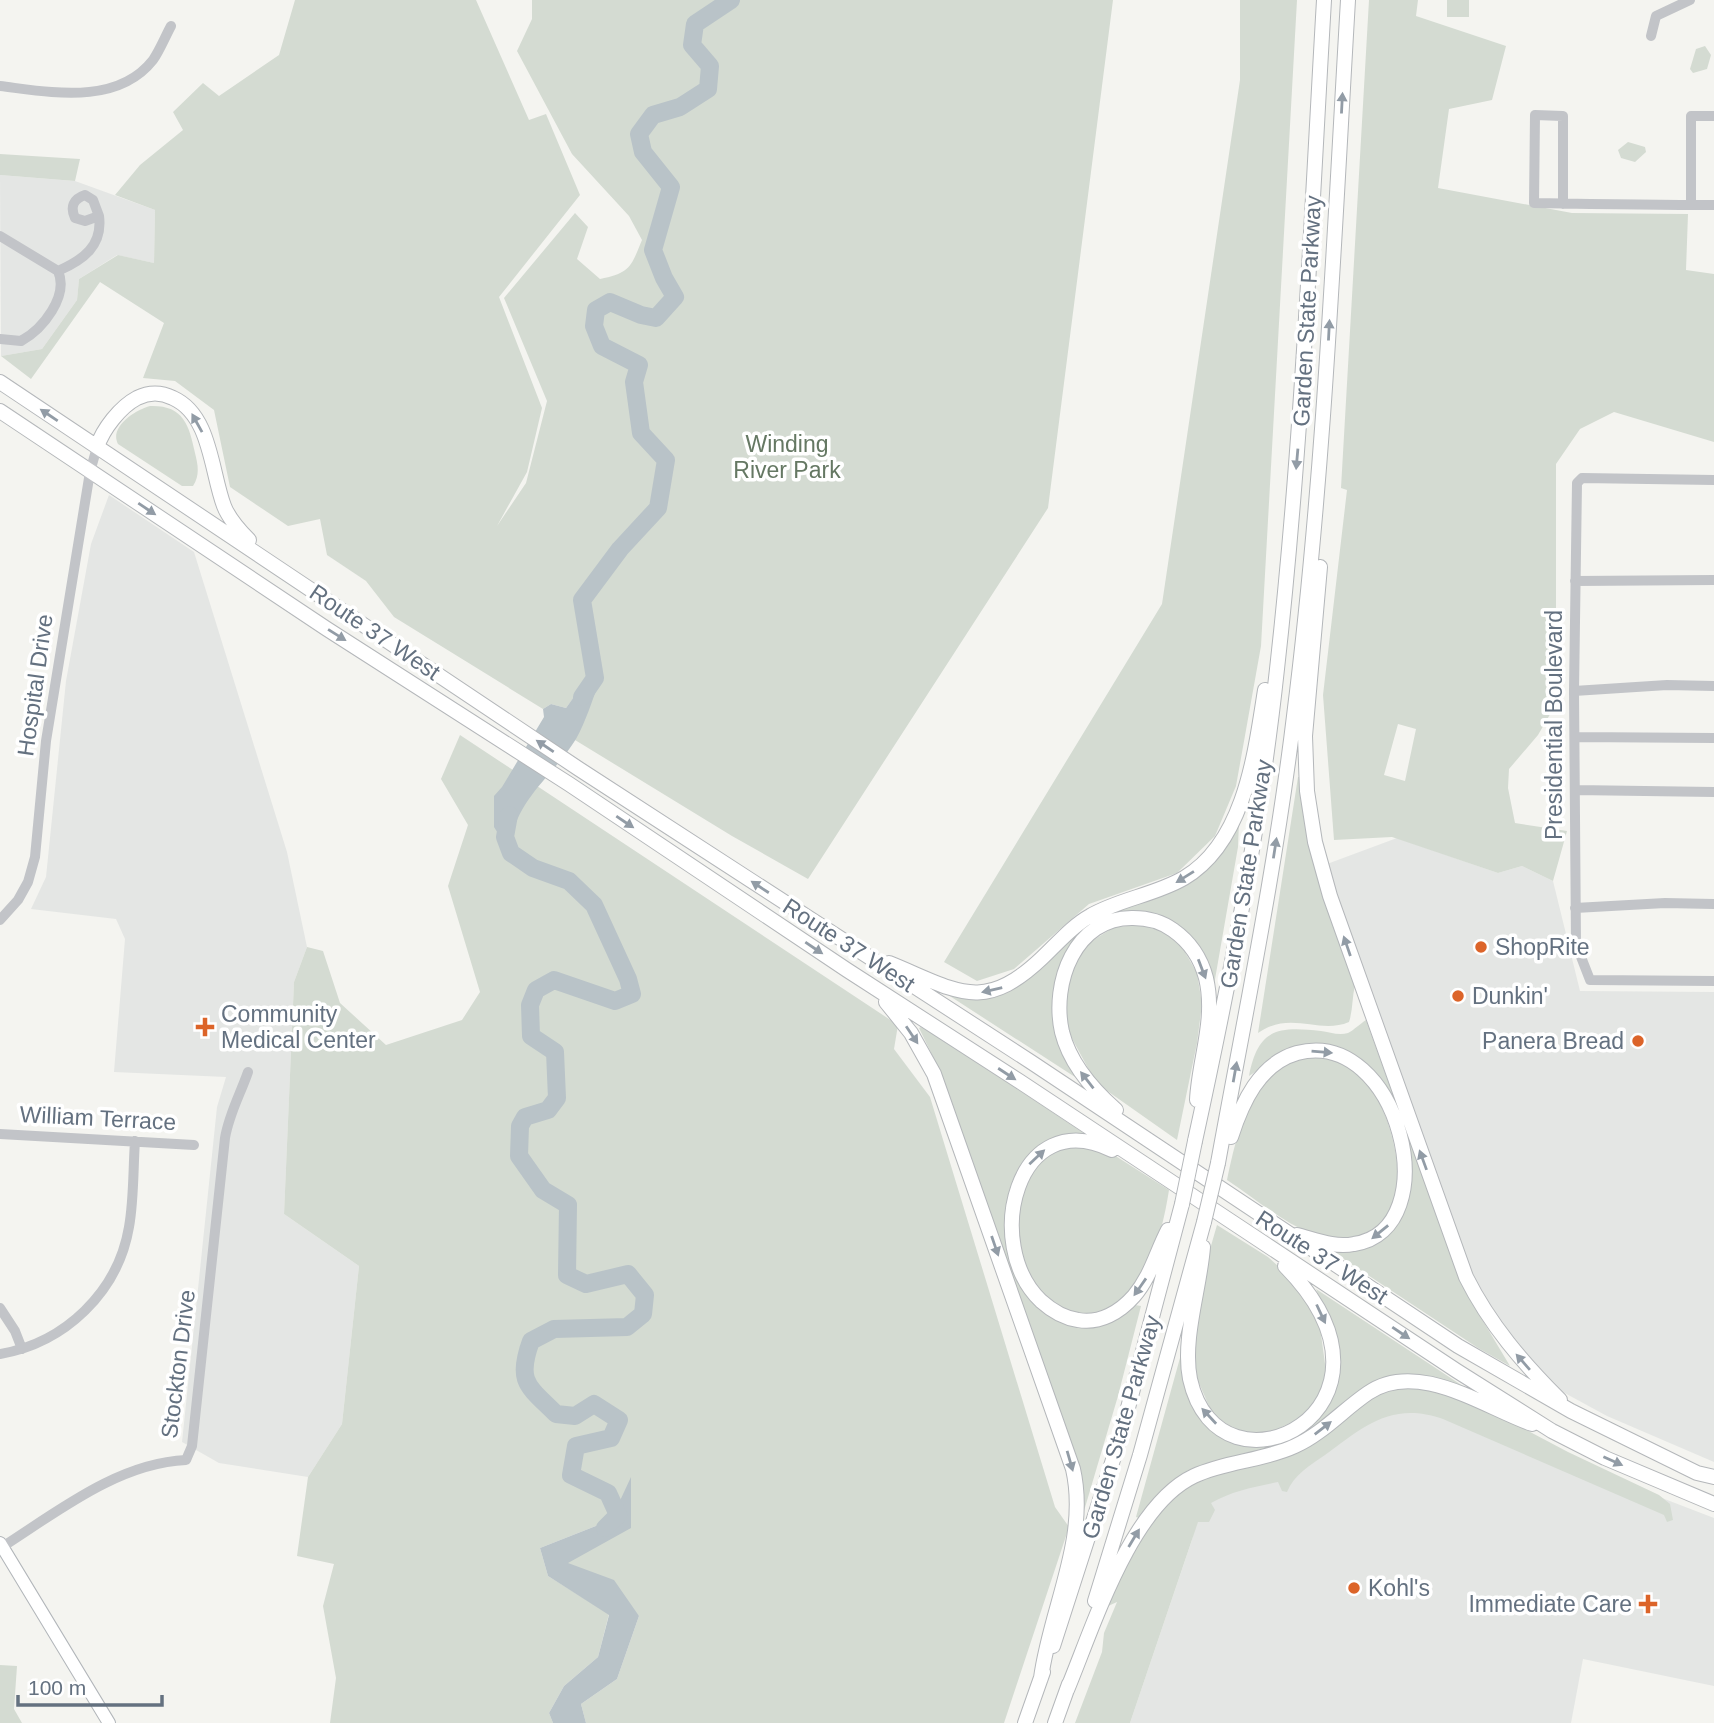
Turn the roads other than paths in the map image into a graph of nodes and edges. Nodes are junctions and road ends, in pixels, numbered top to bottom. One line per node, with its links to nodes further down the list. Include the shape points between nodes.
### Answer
1 (1324, 0): 21 (highway, Garden State Parkway, one-way to 21)
2 (1348, 0): 15 (highway, Garden State Parkway, one-way to 2)
3 (1690, 0): 5 (street, via 1656,16)
4 (170, 26): 6 (street, via 153,59 122,84 82,93)
5 (1651, 36)
6 (0, 86)
7 (1714, 116): 9 (street, via 1691,116)
8 (1563, 204): 8 (street, via 1534,203 1535,115 1563,116); 9 (street)
9 (1691, 205): 10 (street)
10 (1714, 205)
11 (99, 216): 13 (street, via 93,248 78,263)
12 (0, 236): 13 (street)
13 (58, 271): 14 (street, via 61,285 43,324 21,341)
14 (0, 340)
15 (1328, 361): 43 (highway, Garden State Parkway, one-way to 15, via 1289,760 1317,514); 52 (highway, one-way to 15, via 1504,1339 1466,1277 1317,853 1307,791 1306,736 1319,597)
16 (0, 382): 18 (highway, Route 37 West, one-way to 16)
17 (0, 411): 19 (highway, Route 37 West)
18 (97, 447): 19 (street, Hospital Drive); 22 (highway, Route 37 West); 22 (highway, one-way to 18, via 249,540 225,510 206,442 183,403 152,393 133,400 109,425)
19 (90, 472): 33 (street, Hospital Drive, via 46,741 35,857 28,883); 35 (highway, Route 37 West, one-way to 35)
20 (1714, 480): 24 (street, Presidential Boulevard, via 1579,480)
21 (1293, 516): 34 (highway, one-way to 34, via 1252,770 1228,829 1206,861 1174,883 1090,915 1023,975 996,990 948,987); 41 (highway, Garden State Parkway, via 1258,806 1224,1010)
22 (290, 575): 34 (highway, Route 37 West, one-way to 22)
23 (1714, 580): 24 (street)
24 (1575, 581): 26 (street, Presidential Boulevard)
25 (1714, 686): 26 (street)
26 (1574, 691): 27 (street, Presidential Boulevard)
27 (1575, 737): 28 (street); 29 (street, Presidential Boulevard)
28 (1714, 738)
29 (1575, 790): 30 (street); 32 (street, Presidential Boulevard)
30 (1714, 792)
31 (1714, 904): 32 (street)
32 (1576, 908): 36 (street, Presidential Boulevard, via 1576,944 1590,980)
33 (0, 920)
34 (858, 951): 38 (highway, Route 37 West)
35 (847, 970): 44 (highway, Route 37 West, one-way to 44); 57 (highway, one-way to 57, via 894,1011 934,1073 1073,1469 1075,1530)
36 (1714, 981)
37 (248, 1072): 56 (street, Stockton Drive, via 225,1138 192,1446 186,1460 153,1465 109,1483)
38 (1132, 1130): 41 (highway, one-way to 41, via 1076,1065 1064,1038 1059,1009 1064,974 1077,946 1095,929 1122,918 1146,919 1169,927 1188,944 1203,970 1209,1021 1198,1082); 47 (highway, Route 37 West)
39 (0, 1134): 40 (street, William Terrace)
40 (135, 1141): 42 (street, William Terrace); 50 (street, via 129,1227 112,1275 75,1321)
41 (1195, 1141): 45 (highway, Garden State Parkway, bridge)
42 (194, 1144)
43 (1218, 1163): 46 (highway, Garden State Parkway, bridge); 47 (highway, one-way to 47, via 1249,1094 1280,1061 1305,1052 1332,1052 1353,1060 1369,1075 1389,1105 1400,1143 1405,1188 1396,1216 1379,1234 1356,1244 1330,1244)
44 (1150, 1168): 45 (highway, one-way to 44, via 1146,1279 1114,1313 1092,1320 1070,1319 1035,1295 1017,1265 1012,1231 1021,1177 1030,1163 1057,1144 1088,1142); 48 (highway, Route 37 West)
45 (1182, 1204): 57 (highway, Garden State Parkway, via 1120,1438)
46 (1204, 1222): 48 (highway, one-way to 46, via 1316,1303 1329,1335 1332,1365 1325,1398 1309,1420 1286,1435 1257,1440 1220,1428 1203,1411 1191,1384 1189,1347); 58 (highway, Garden State Parkway, via 1140,1455)
47 (1280, 1229): 52 (highway, Route 37 West, via 1458,1346)
48 (1262, 1243): 53 (highway, Route 37 West, one-way to 53)
49 (0, 1308): 50 (street)
50 (22, 1349): 51 (street)
51 (0, 1354)
52 (1571, 1411): 54 (highway, Route 37 West)
53 (1552, 1431): 55 (highway, Route 37 West, one-way to 55); 58 (highway, one-way to 53, via 1134,1536 1158,1503 1191,1477 1303,1443 1366,1394 1397,1381 1450,1389)
54 (1714, 1477)
55 (1714, 1504)
56 (1, 1545): 59 (main road)
57 (1041, 1678): 60 (highway, Garden State Parkway)
58 (1067, 1690): 61 (highway, Garden State Parkway)
59 (109, 1723)
60 (1025, 1723)
61 (1055, 1723)

